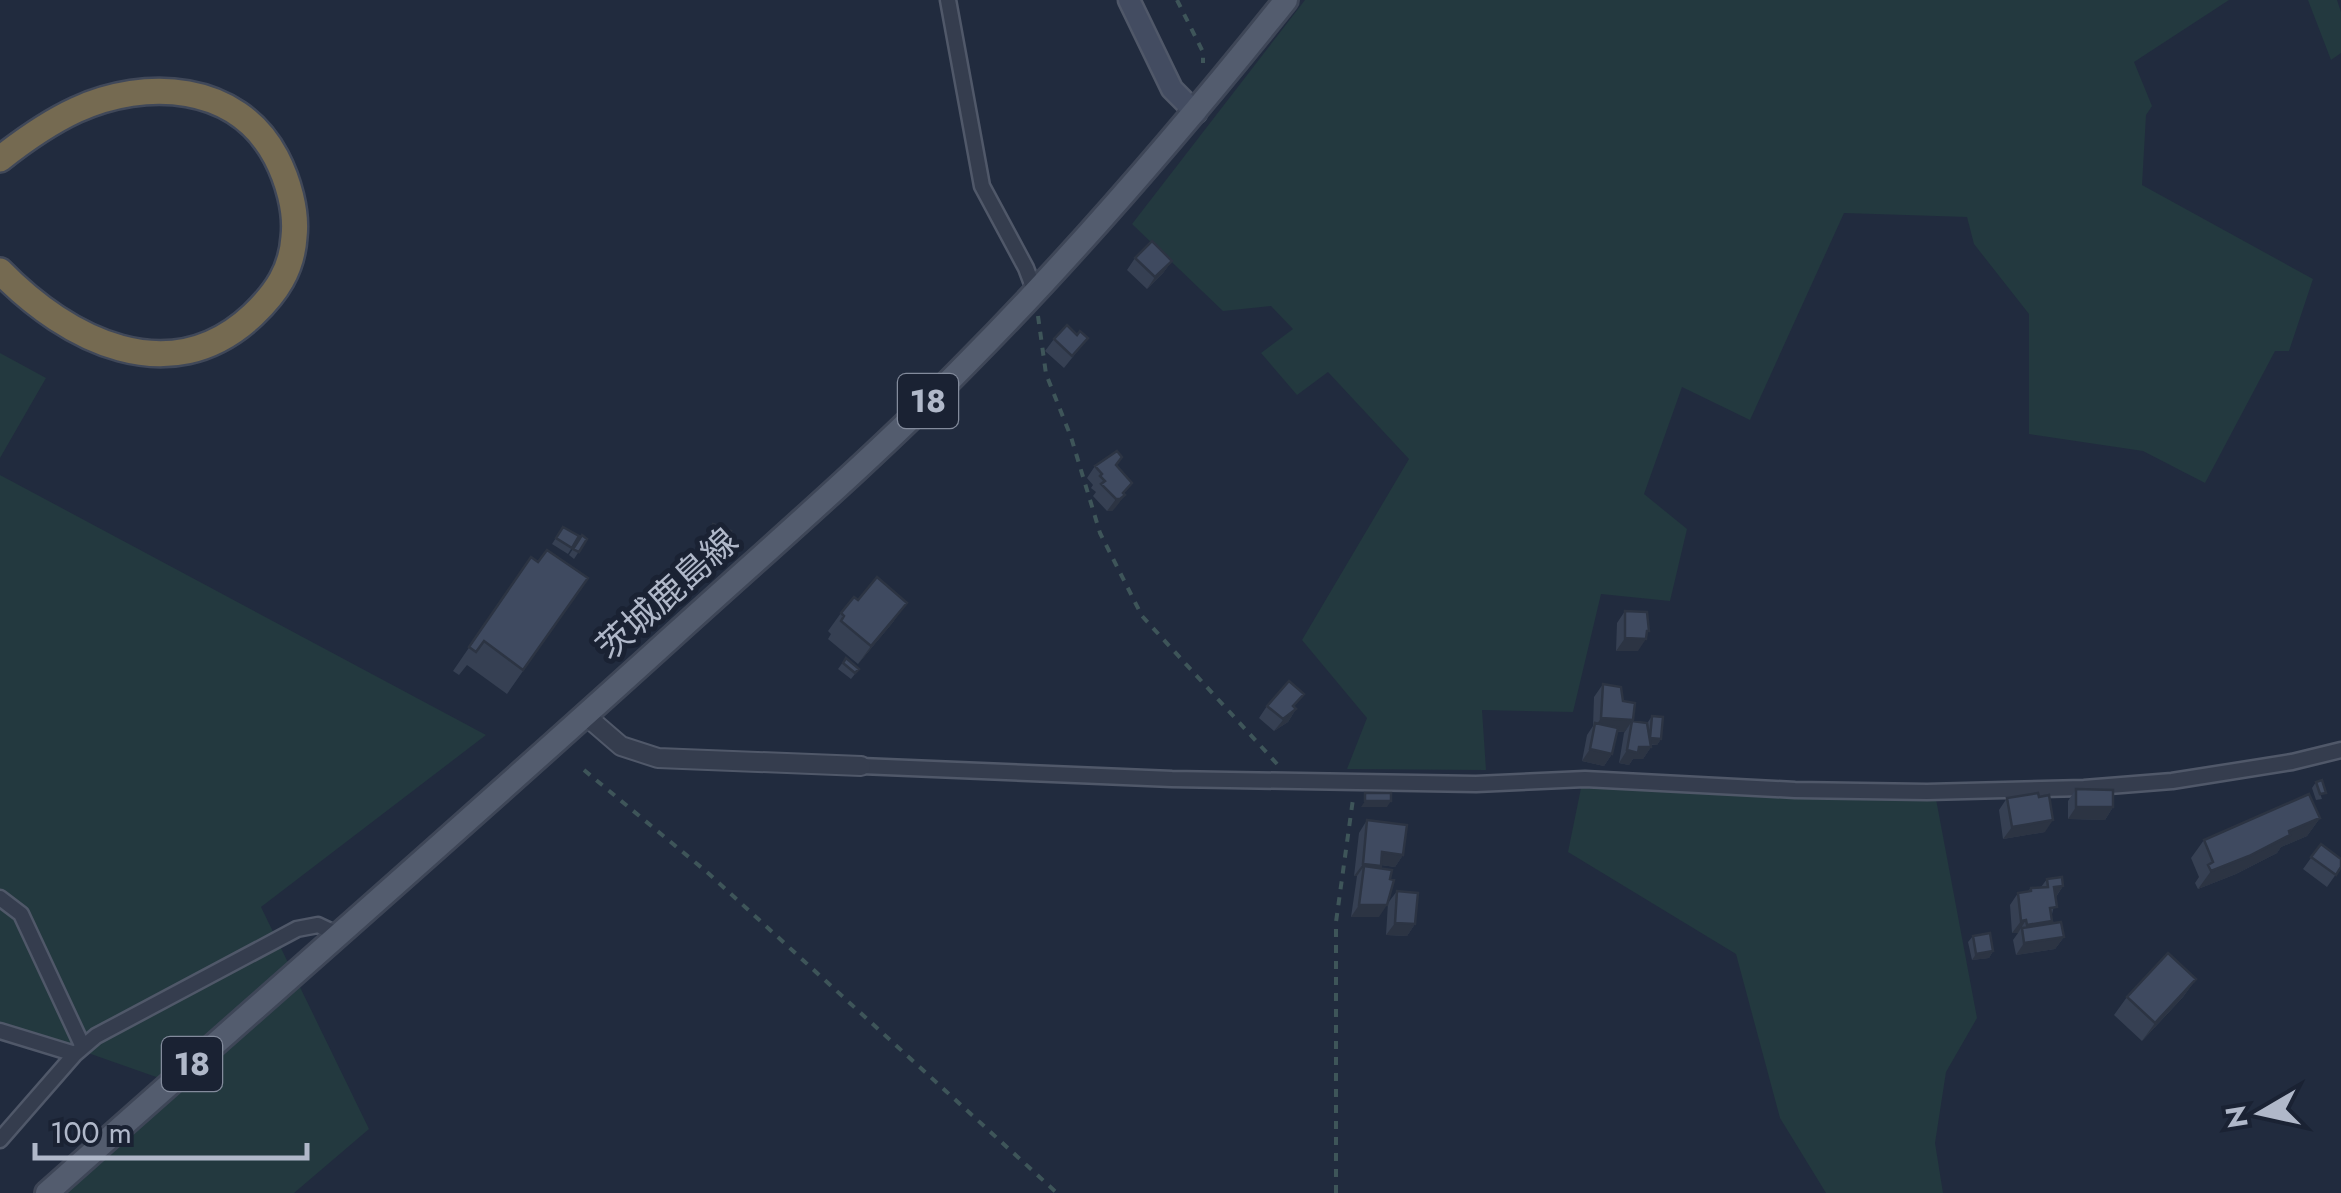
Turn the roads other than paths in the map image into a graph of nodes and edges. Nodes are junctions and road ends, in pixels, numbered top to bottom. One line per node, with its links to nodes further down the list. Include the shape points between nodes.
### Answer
1 (948, 0): 7 (street, via 982,186)
2 (1129, 0): 4 (main road, via 1172,89)
3 (1286, 0): 4 (main road, 茨城鹿島線 / 18)
4 (1196, 113): 7 (main road, 茨城鹿島線 / 18)
5 (0, 159): 6 (highway, via 79,108 121,95 200,94 239,112 266,138 284,172 295,236 288,271 270,299 217,341 176,354 97,342 27,299)
6 (0, 271)
7 (1035, 292): 8 (main road, 茨城鹿島線 / 18, via 834,491)
8 (585, 715): 10 (street, via 643,756); 12 (main road, 茨城鹿島線 / 18)
9 (2341, 750): 10 (street, via 2202,776 2084,788 1883,792 1585,779 1172,779)
10 (861, 766)
11 (0, 898): 14 (street, via 21,914)
12 (337, 934): 14 (street, via 318,924 298,928); 16 (main road, 茨城鹿島線 / 18)
13 (0, 1031): 14 (street)
14 (79, 1050): 15 (street)
15 (0, 1140)
16 (47, 1193)

